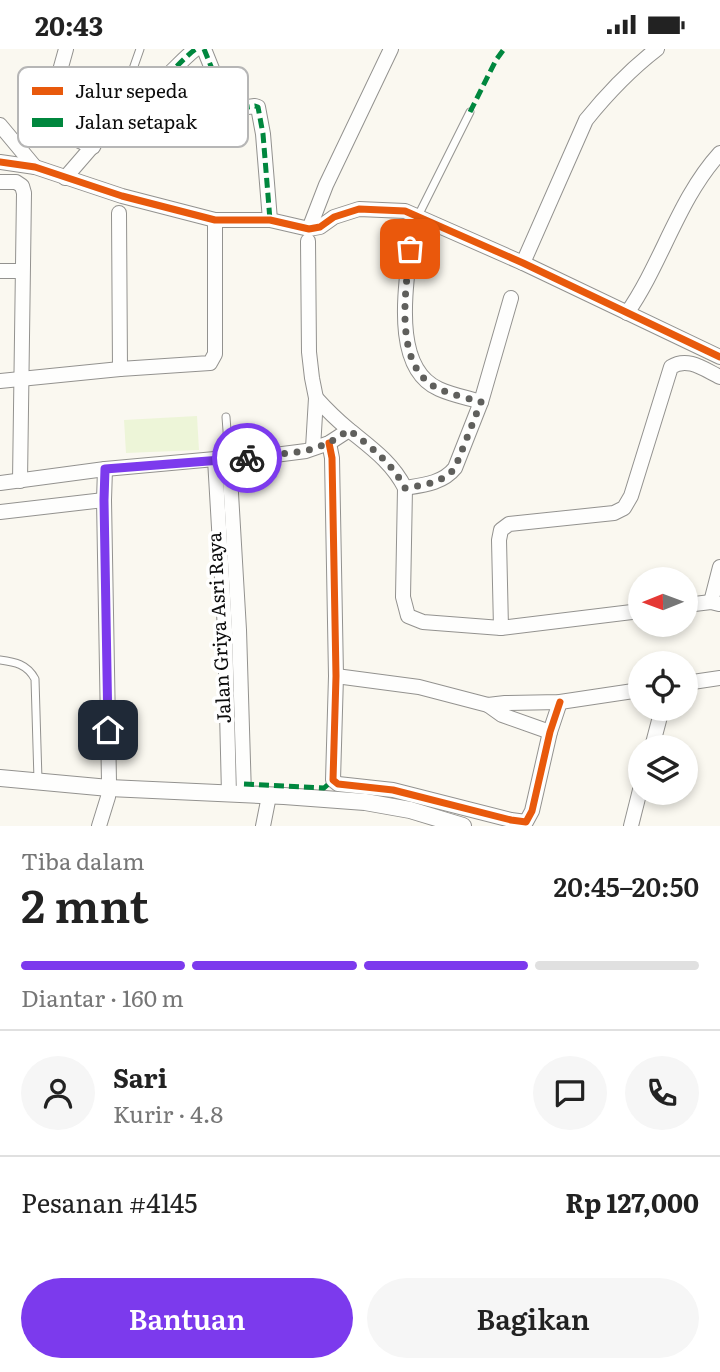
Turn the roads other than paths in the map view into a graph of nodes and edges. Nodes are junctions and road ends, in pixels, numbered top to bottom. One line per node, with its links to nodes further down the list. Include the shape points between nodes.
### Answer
1 (66, 49): 7 (street)
2 (140, 49): 8 (lane)
3 (196, 49): 9 (street)
4 (204, 49): 10 (street)
5 (391, 49): 26 (street)
6 (657, 49): 28 (street, via 586,120)
7 (61, 67)
8 (134, 67)
9 (176, 67)
10 (211, 67)
11 (248, 107): 25 (street, via 258,107)
12 (470, 112): 23 (lane)
13 (0, 125): 15 (street)
14 (18, 147): 19 (street)
15 (18, 147)
16 (93, 147): 20 (street)
17 (720, 153): 32 (street, via 672,228)
18 (0, 162): 19 (street)
19 (35, 167): 20 (street)
20 (65, 178): 24 (street)
21 (0, 182): 30 (street, via 16,181 24,193)
22 (119, 213): 34 (street)
23 (418, 216): 26 (street, via 359,209 334,217); 28 (street)
24 (215, 220): 25 (street); 34 (street, via 212,360)
25 (270, 220): 26 (street)
26 (308, 235): 38 (street, via 309,352)
27 (410, 249): 39 (street, via 406,339 413,362 438,389)
28 (523, 263): 32 (street)
29 (0, 271): 30 (street)
30 (22, 271): 36 (street)
31 (511, 298): 39 (street)
32 (627, 313): 33 (street)
33 (720, 357)
34 (120, 369): 36 (street)
35 (720, 377): 54 (street, via 692,363 671,367 624,507 614,513 509,524 501,530)
36 (20, 378): 37 (street); 46 (street)
37 (0, 381)
38 (316, 398): 41 (street); 43 (street)
39 (481, 402): 48 (street, via 448,476)
40 (226, 417): 44 (lane)
41 (349, 430): 42 (street); 48 (street, via 385,459)
42 (329, 443): 43 (street); 56 (street)
43 (313, 448): 44 (street)
44 (222, 459): 45 (street); 66 (street, Jalan Griya Asri Raya)
45 (105, 469): 46 (street); 49 (street)
46 (20, 481): 47 (street)
47 (0, 483)
48 (405, 488): 54 (street, via 403,597 408,616 423,622)
49 (104, 500): 50 (street); 65 (street)
50 (0, 512)
51 (720, 567): 52 (street)
52 (715, 603)
53 (628, 612): 54 (street)
54 (501, 628)
55 (0, 660): 64 (lane, via 23,665 35,679)
56 (336, 676): 61 (street, via 419,687); 62 (street, via 333,780 338,784 393,790 526,822)
57 (720, 678): 58 (street)
58 (698, 681)
59 (628, 692): 60 (street)
60 (560, 702): 61 (street); 62 (street)
61 (488, 705): 62 (street, via 502,715)
62 (550, 732)
63 (0, 778): 64 (street)
64 (38, 781): 65 (street)
65 (109, 785): 66 (street); 69 (street)
66 (237, 795): 67 (street)
67 (270, 796): 70 (street); 71 (street, via 393,806)
68 (636, 805): 72 (street)
69 (99, 826)
70 (263, 826)
71 (463, 826)
72 (631, 826)

